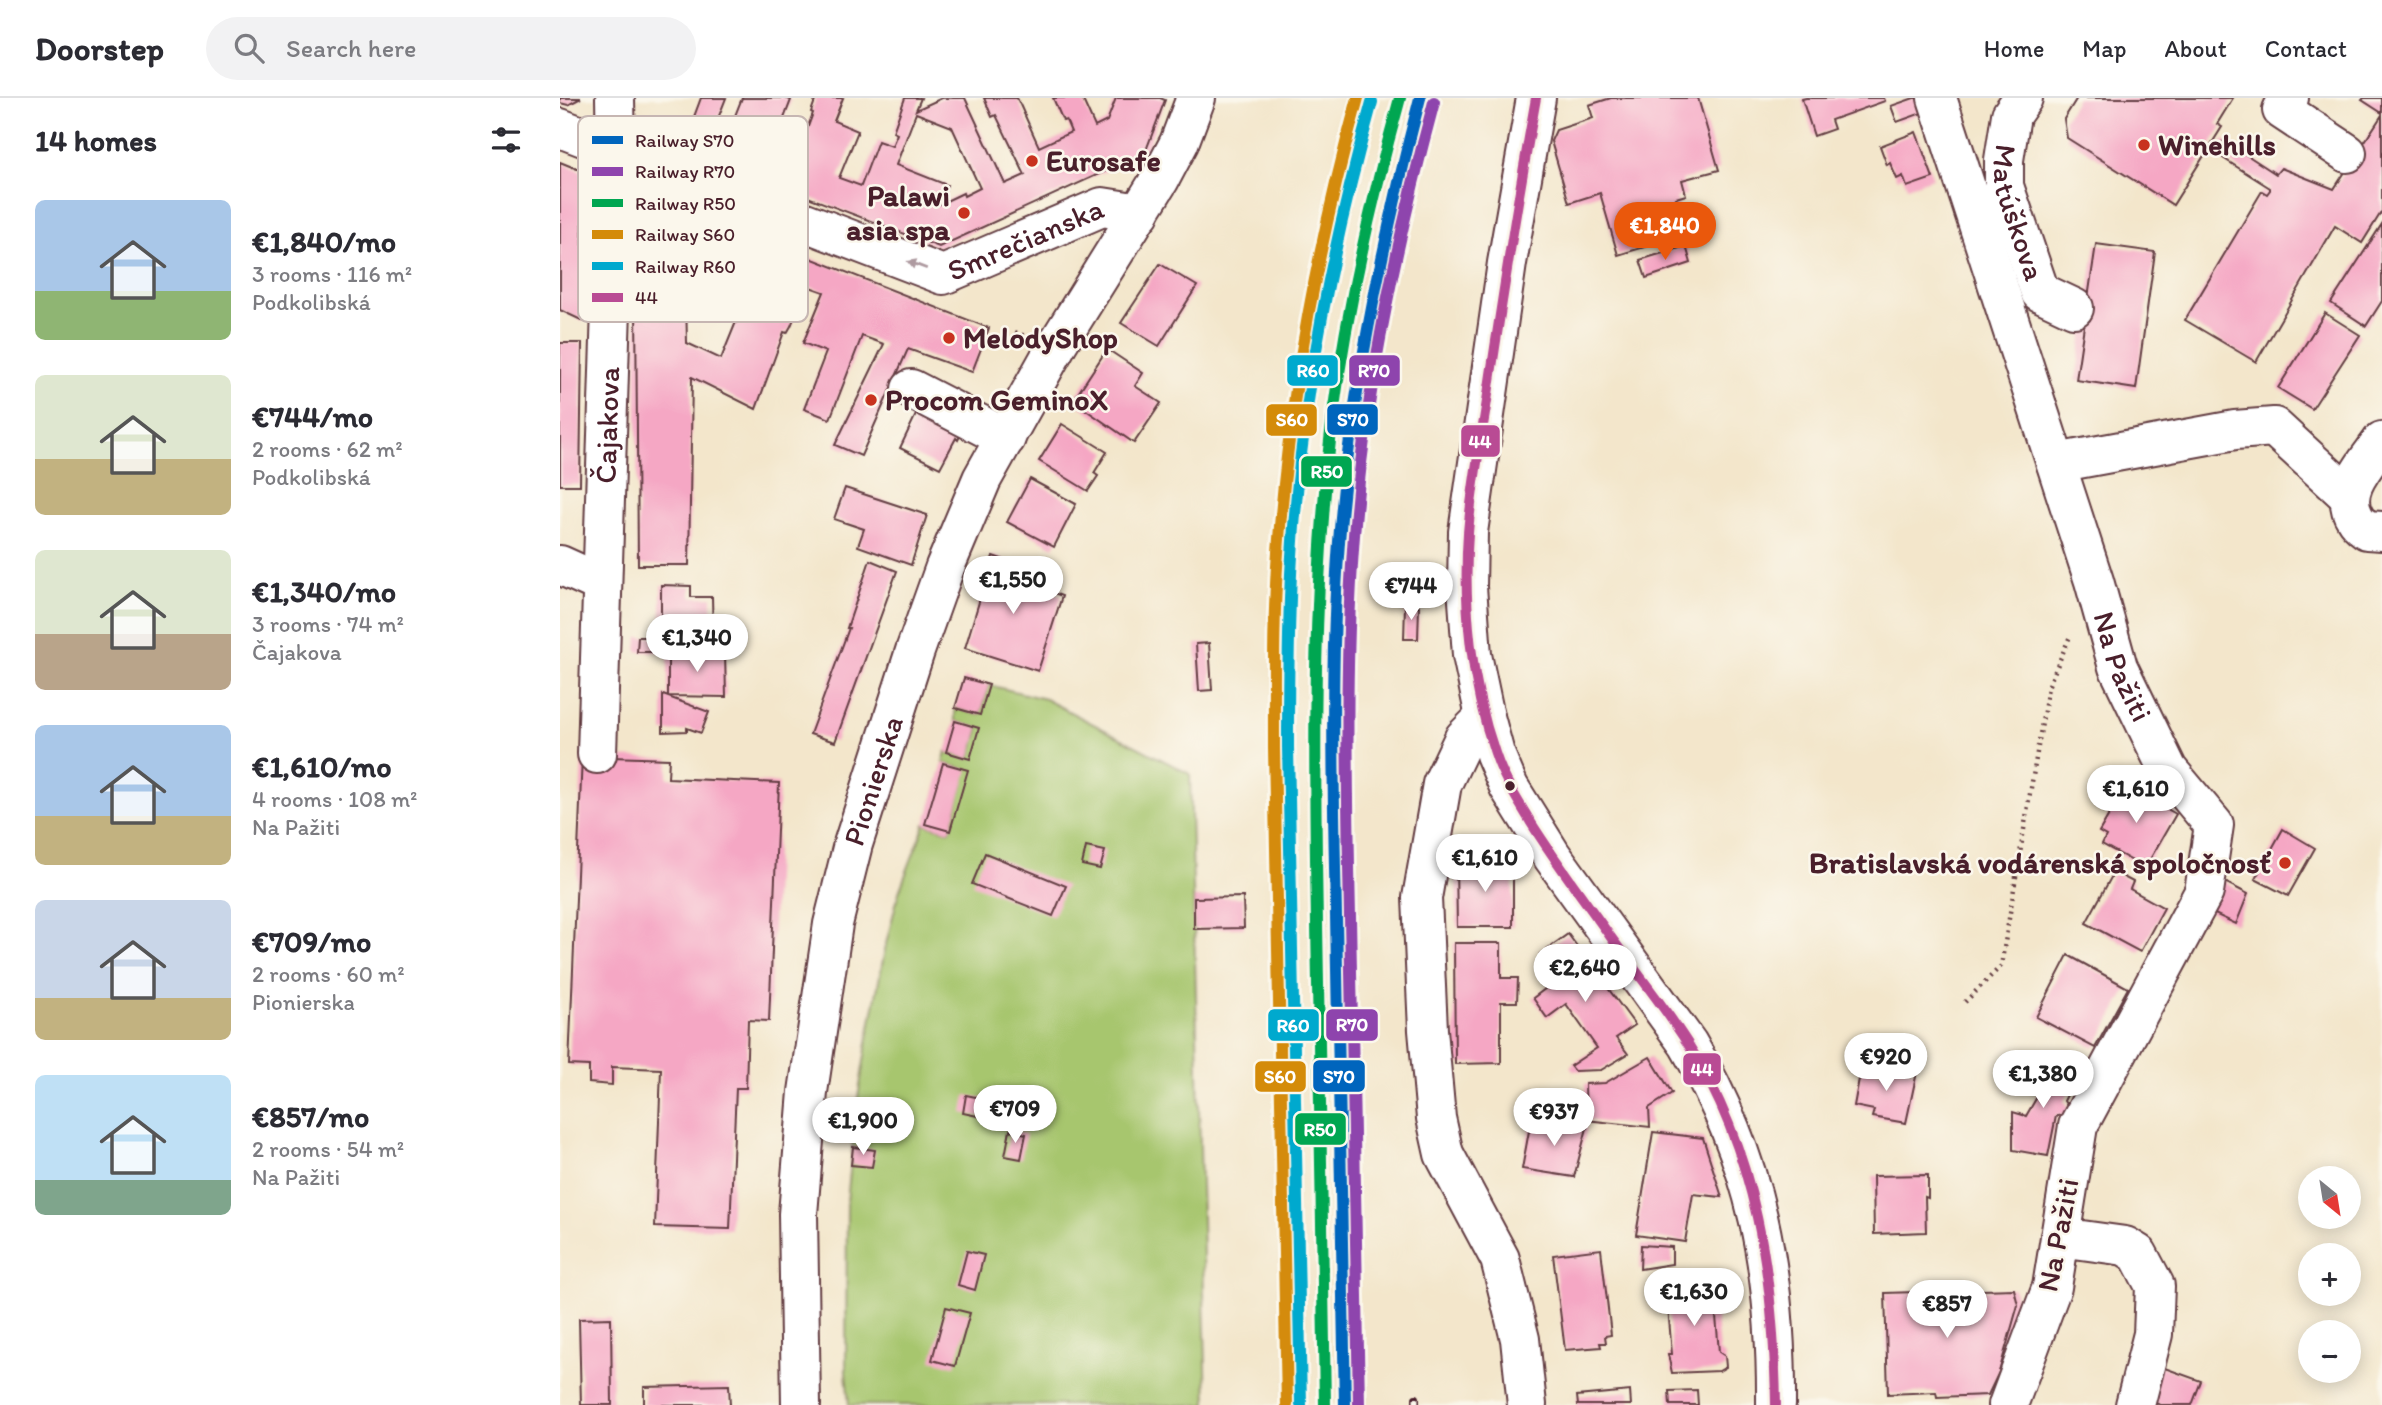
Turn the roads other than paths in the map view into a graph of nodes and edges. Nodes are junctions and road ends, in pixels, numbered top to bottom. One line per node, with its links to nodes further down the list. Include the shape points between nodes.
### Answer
1 (615, 98): 7 (street, Čajakova)
2 (1196, 98): 11 (street, Pionierska, via 1179,143)
3 (1536, 98): 23 (street, via 1468,532 1472,655)
4 (1937, 98): 18 (street, Na Pažiti)
5 (2023, 98): 13 (street, Matúškova, via 2011,116 2004,186 2040,292)
6 (2289, 98): 10 (street, via 2282,110)
7 (615, 116)
8 (560, 128): 9 (street, Smrečianska)
9 (578, 135)
10 (2347, 153)
11 (1140, 213): 12 (street, Smrečianska, one-way to 12, via 1102,207 943,275); 16 (street, Pionierska, via 1058,343)
12 (808, 223)
13 (2074, 309)
14 (610, 322): 22 (street, Čajakova)
15 (911, 389): 16 (street)
16 (1006, 438): 26 (street, Pionierska, via 978,490 937,591 853,844 838,904 817,1020 800,1175)
17 (2381, 443): 19 (street, via 2360,471)
18 (2056, 463): 19 (street, via 2274,427); 25 (street, Na Pažiti, via 2118,667 2168,770 2214,825 2204,892 2078,1126)
19 (2349, 496): 20 (street, via 2354,517 2367,530)
20 (2382, 531)
21 (560, 565): 22 (street)
22 (602, 584): 24 (street, Čajakova)
23 (1485, 717): 27 (street, via 1464,738 1442,784 1422,898 1428,1030 1444,1154 1500,1259 1520,1339); 28 (street, via 1509,787 1531,824 1688,1044 1725,1115 1747,1172 1763,1234 1777,1349)
24 (597, 754)
25 (2060, 1237): 29 (street, Na Pažiti, via 2052,1286); 30 (street, via 2125,1246 2138,1254 2155,1286 2153,1334)
26 (801, 1405)
27 (1527, 1405)
28 (1776, 1405)
29 (2008, 1405)
30 (2135, 1405)

